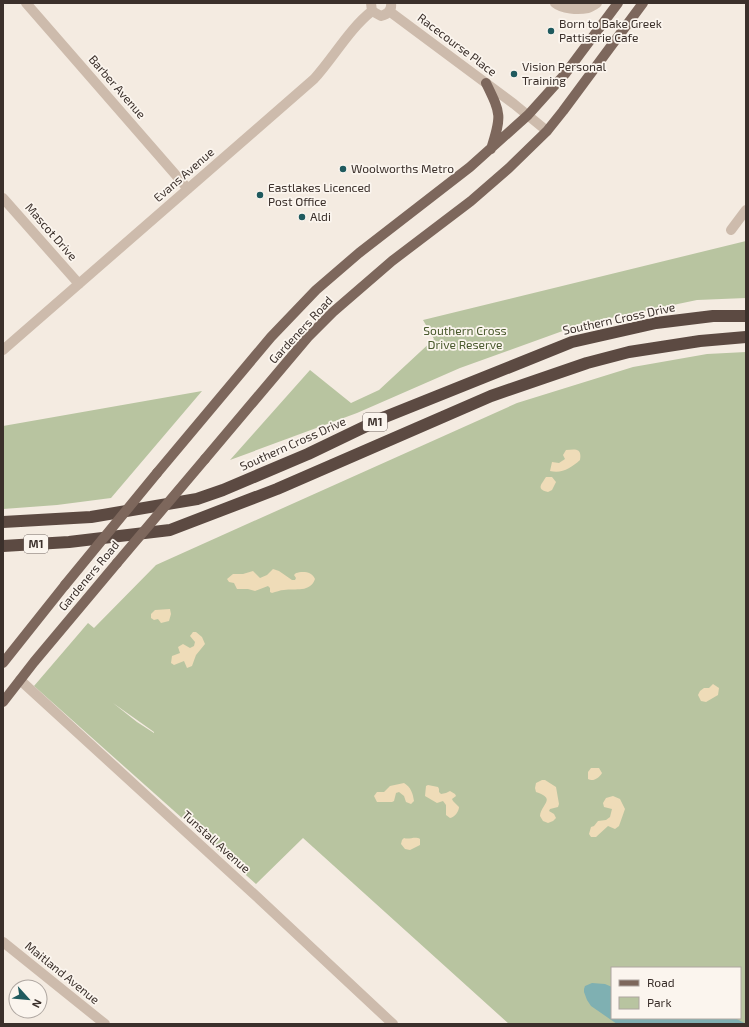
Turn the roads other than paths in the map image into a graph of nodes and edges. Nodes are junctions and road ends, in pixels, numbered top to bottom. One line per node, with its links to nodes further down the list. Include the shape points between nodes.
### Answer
1 (26, 3): 12 (street, Barber Avenue)
2 (554, 3): 3 (street, via 575,9 589,8)
3 (597, 3)
4 (618, 3): 9 (main road, Gardeners Road, via 565,74)
5 (643, 3): 10 (main road, Gardeners Road)
6 (372, 7): 7 (street, via 381,16 387,13); 12 (street, Evans Avenue, via 314,79)
7 (390, 7): 8 (street, Racecourse Place)
8 (486, 83): 9 (street, Racecourse Place); 11 (main road, via 499,116)
9 (528, 115): 10 (street, Racecourse Place); 11 (main road, Gardeners Road)
10 (547, 131): 23 (main road, Gardeners Road, bridge, via 509,168 392,261 308,337)
11 (490, 150): 22 (main road, Gardeners Road, bridge, via 359,253 316,290 270,337)
12 (188, 189): 16 (street, Evans Avenue)
13 (3, 198): 16 (street, Mascot Drive)
14 (746, 210): 15 (street)
15 (731, 230)
16 (79, 284): 19 (street, Evans Avenue)
17 (746, 316): 20 (highway, Southern Cross Drive / M1, via 713,316 656,323 572,342 385,417 308,454 197,499 91,517)
18 (746, 337): 21 (highway, M1, via 700,340 629,352 580,366 491,396 277,489 170,530 70,542)
19 (3, 350)
20 (3, 522)
21 (3, 546)
22 (3, 663)
23 (20, 680): 24 (main road, Gardeners Road); 27 (street, Tunstall Avenue)
24 (3, 702)
25 (3, 942): 26 (street, Maitland Avenue)
26 (105, 1024)
27 (392, 1024)

